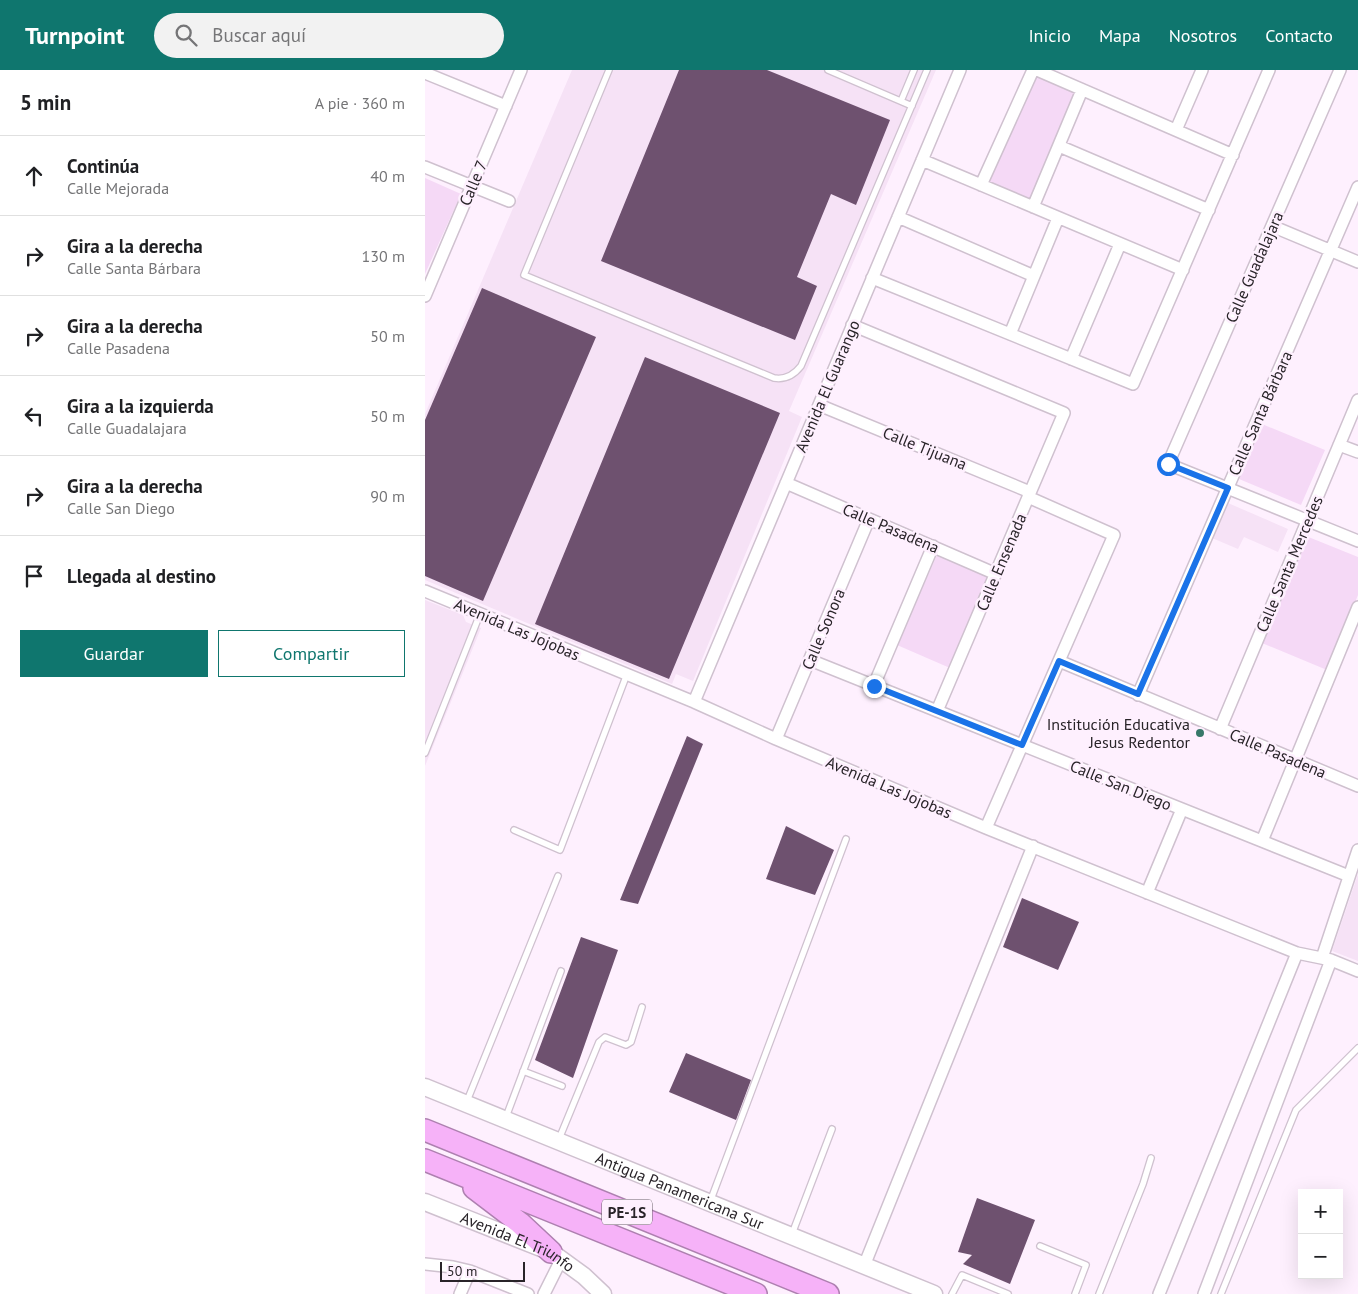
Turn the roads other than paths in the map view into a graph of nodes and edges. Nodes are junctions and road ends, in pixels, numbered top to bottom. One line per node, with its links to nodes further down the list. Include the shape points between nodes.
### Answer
1 (521, 70): 15 (street, Calle 7)
2 (609, 70): 16 (lane, via 523,275 774,378 787,378 801,366)
3 (828, 70): 14 (lane)
4 (914, 70): 14 (lane)
5 (927, 70): 16 (lane)
6 (960, 70): 20 (street, Avenida El Guarango)
7 (1033, 70): 22 (street)
8 (1037, 70): 13 (street)
9 (1202, 70): 17 (street)
10 (1269, 70): 19 (street)
11 (1340, 70): 30 (street, Calle Guadalajara)
12 (427, 72): 15 (street)
13 (1082, 90): 17 (street); 18 (street)
14 (901, 101): 16 (lane)
15 (506, 106): 23 (street, Calle 7)
16 (912, 106)
17 (1176, 130): 19 (street)
18 (1059, 146): 26 (street); 27 (street)
19 (1233, 155): 27 (street)
20 (922, 160): 22 (street); 28 (street, Avenida El Guarango)
21 (425, 167): 23 (street)
22 (981, 185): 26 (street)
23 (472, 186): 25 (street); 37 (street, Calle 7)
24 (1358, 187): 32 (street, Calle Santa Bárbara)
25 (509, 201)
26 (1033, 207): 29 (street)
27 (1209, 210): 34 (street)
28 (898, 217): 35 (street); 36 (street, Avenida El Guarango)
29 (1058, 218): 31 (street); 35 (street)
30 (1272, 226): 32 (street); 46 (street, Calle Guadalajara, via 1168,464)
31 (1120, 244): 34 (street); 40 (street)
32 (1331, 251): 33 (street); 46 (street, Calle Santa Bárbara)
33 (1358, 262)
34 (1183, 270): 40 (street, via 1133,384)
35 (1034, 276): 39 (street)
36 (872, 278): 38 (street, Avenida El Guarango); 39 (street)
37 (425, 296)
38 (852, 325): 42 (street, Avenida El Guarango); 47 (street, Calle Ensenada, via 1064,414)
39 (1010, 334): 40 (street)
40 (1071, 359)
41 (1358, 400): 43 (street, Calle Santa Mercedes)
42 (819, 405): 45 (street, Avenida El Guarango); 47 (street, Calle Tijuana)
43 (1339, 445): 44 (street); 49 (street, Calle Santa Mercedes)
44 (1358, 452)
45 (786, 482): 48 (street, Calle Pasadena); 61 (street, Avenida El Guarango)
46 (1228, 488): 49 (street); 60 (street, Calle Santa Bárbara)
47 (1029, 495): 52 (street, Calle Ensenada); 57 (street, Calle Tijuana, via 1114,535)
48 (869, 518): 51 (street, Calle Pasadena); 56 (street, Calle Sonora)
49 (1307, 521): 50 (street); 63 (street, Calle Santa Mercedes)
50 (1358, 541)
51 (933, 546): 52 (street, Calle Pasadena); 59 (street)
52 (996, 574): 62 (street, Calle Ensenada)
53 (425, 591): 55 (street, Avenida Las Jojobas)
54 (1358, 607): 67 (street)
55 (480, 614): 58 (street, Avenida Las Jojobas); 66 (lane)
56 (810, 660): 59 (street, Calle San Diego); 64 (street, Calle Sonora)
57 (1059, 661): 60 (street, Calle Pasadena); 65 (street)
58 (627, 674): 61 (street, Avenida Las Jojobas); 71 (lane, via 560,850)
59 (874, 686): 62 (street, Calle San Diego)
60 (1138, 694): 63 (street, Calle Pasadena)
61 (694, 702): 64 (street, Avenida Las Jojobas)
62 (937, 711): 65 (street, Calle San Diego)
63 (1220, 728): 67 (street, Calle Pasadena)
64 (776, 740): 70 (street, Avenida Las Jojobas)
65 (1022, 745): 69 (street, Calle San Diego); 70 (street)
66 (425, 753)
67 (1295, 760): 68 (street, Calle Pasadena); 73 (street)
68 (1358, 786)
69 (1182, 809): 73 (street, Calle San Diego); 78 (street)
70 (986, 828): 74 (street, Avenida Las Jojobas)
71 (514, 830)
72 (846, 839): 97 (lane)
73 (1262, 842): 77 (street, Calle San Diego)
74 (1033, 846): 78 (street, Avenida Las Jojobas); 102 (street)
75 (1358, 850): 77 (street)
76 (558, 876): 88 (lane)
77 (1349, 876): 80 (street)
78 (1147, 893): 79 (street, Avenida Las Jojobas)
79 (1297, 953): 80 (street, Avenida Las Jojobas); 115 (street)
80 (1326, 959): 82 (street, Avenida Las Jojobas); 116 (street)
81 (561, 971): 85 (lane)
82 (1358, 971)
83 (642, 1007): 92 (lane, via 631,1042 626,1046 605,1037 599,1042)
84 (1358, 1048): 117 (lane, via 1296,1110)
85 (523, 1071): 86 (lane); 89 (lane)
86 (562, 1086)
87 (425, 1087): 88 (main road, Antigua Panamericana Sur)
88 (466, 1103): 89 (main road, Antigua Panamericana Sur)
89 (505, 1119): 92 (main road, Antigua Panamericana Sur)
90 (832, 1129): 98 (lane)
91 (425, 1130): 109 (highway, PE-1S)
92 (559, 1141): 97 (main road, Antigua Panamericana Sur)
93 (1151, 1158): 114 (lane)
94 (425, 1160): 95 (highway, PE-1S)
95 (450, 1170): 100 (highway); 108 (highway, PE-1S)
96 (425, 1202): 100 (main road, Avenida El Triunfo)
97 (709, 1203): 98 (main road, Antigua Panamericana Sur)
98 (791, 1236): 102 (main road, Antigua Panamericana Sur)
99 (1040, 1246): 113 (lane, via 1086,1266)
100 (556, 1255): 106 (street); 107 (main road, Avenida El Triunfo)
101 (425, 1264): 103 (street)
102 (863, 1266): 110 (main road, Antigua Panamericana Sur)
103 (470, 1271): 104 (street); 105 (street)
104 (460, 1294)
105 (528, 1294)
106 (545, 1294)
107 (603, 1294)
108 (756, 1294)
109 (828, 1294)
110 (934, 1294)
111 (952, 1294): 112 (lane, via 963,1275)
112 (1008, 1294)
113 (1075, 1294)
114 (1099, 1294)
115 (1159, 1294)
116 (1204, 1294)
117 (1221, 1294)

